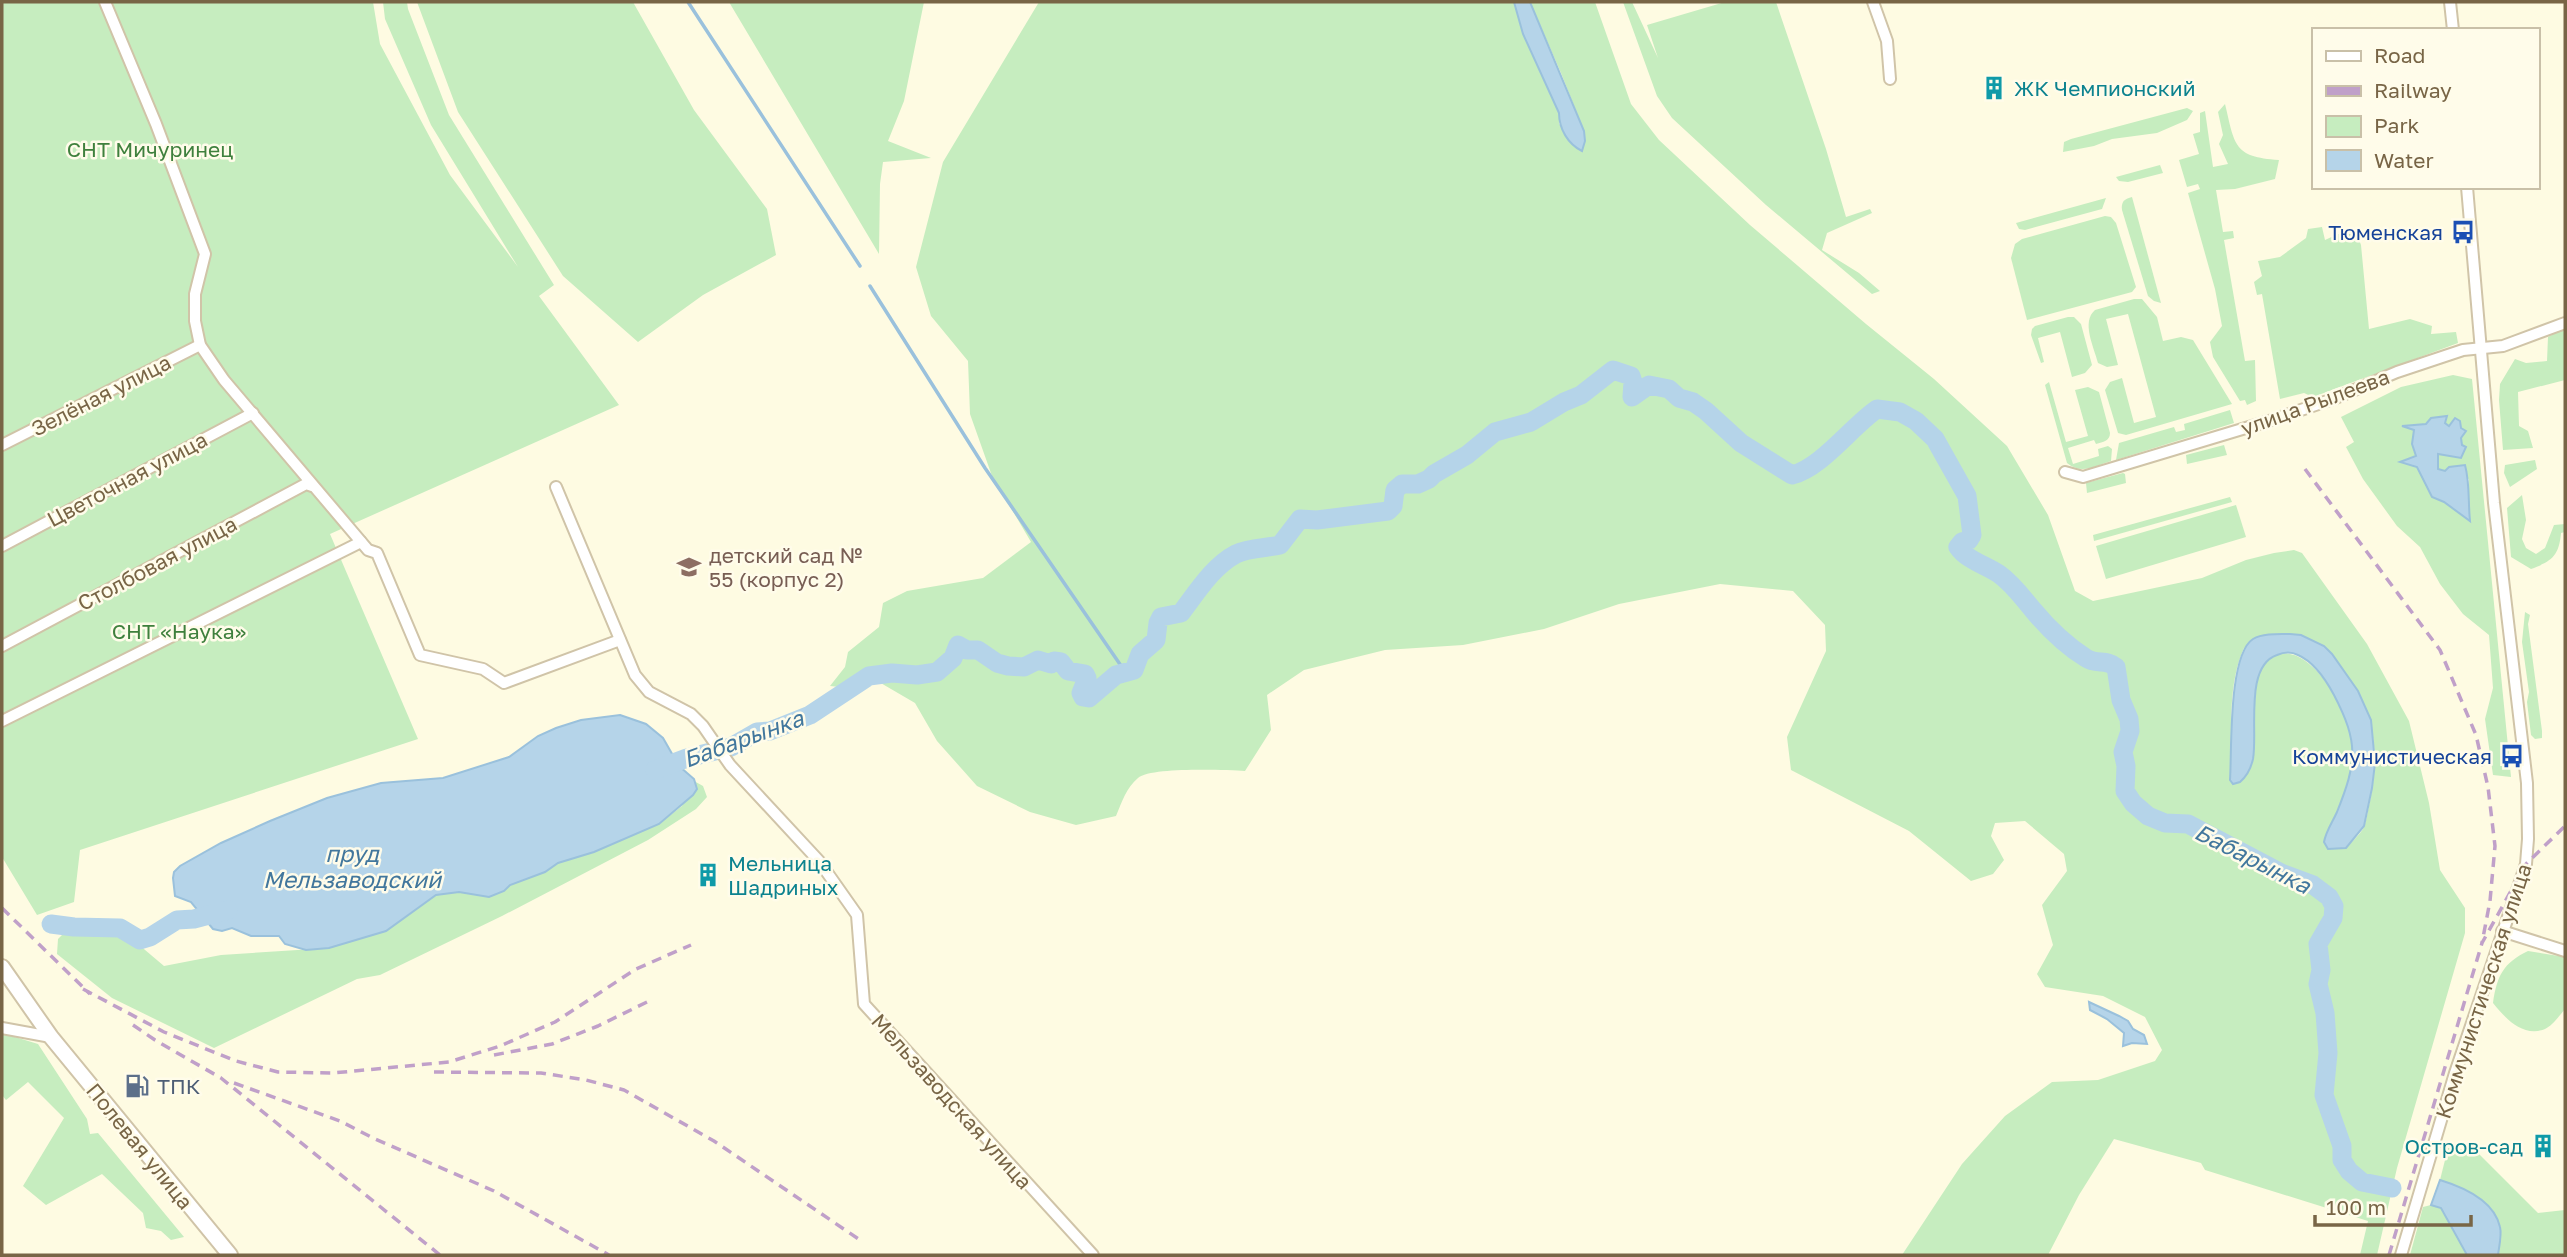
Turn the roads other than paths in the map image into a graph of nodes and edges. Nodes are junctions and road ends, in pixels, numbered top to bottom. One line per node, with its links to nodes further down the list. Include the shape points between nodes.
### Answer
1 (105, 2): 8 (street, via 205,254 195,294)
2 (1873, 2): 5 (street, via 1887,41)
3 (2450, 2): 4 (street)
4 (2453, 28)
5 (1889, 79)
6 (2468, 189): 9 (street, Коммунистическая улица)
7 (2565, 323): 9 (street, улица Рылеева, via 2502,346)
8 (200, 345): 10 (street); 11 (street, Зелёная улица)
9 (2481, 347): 12 (street, улица Рылеева, via 2397,372 2269,421 2083,477); 20 (street, Коммунистическая улица, via 2494,503 2528,783 2526,864)
10 (253, 414): 13 (street); 16 (street, Цветочная улица)
11 (2, 445)
12 (2066, 472)
13 (312, 486): 15 (street); 18 (street, Столбовая улица, via 306,484)
14 (556, 486): 17 (street, Мельзаводская улица)
15 (361, 542): 17 (street, via 377,553 420,655 483,669 505,683); 19 (street)
16 (2, 546)
17 (620, 640): 26 (street, Мельзаводская улица, via 643,686 691,714 730,765 819,861 858,915 864,1004)
18 (2, 646)
19 (2, 720)
20 (2502, 931): 21 (street); 27 (street, Коммунистическая улица)
21 (2565, 951)
22 (2, 967): 24 (street, Полевая улица)
23 (2, 1028): 24 (street)
24 (51, 1037): 25 (street, Полевая улица)
25 (230, 1255)
26 (1093, 1255)
27 (2400, 1255)

